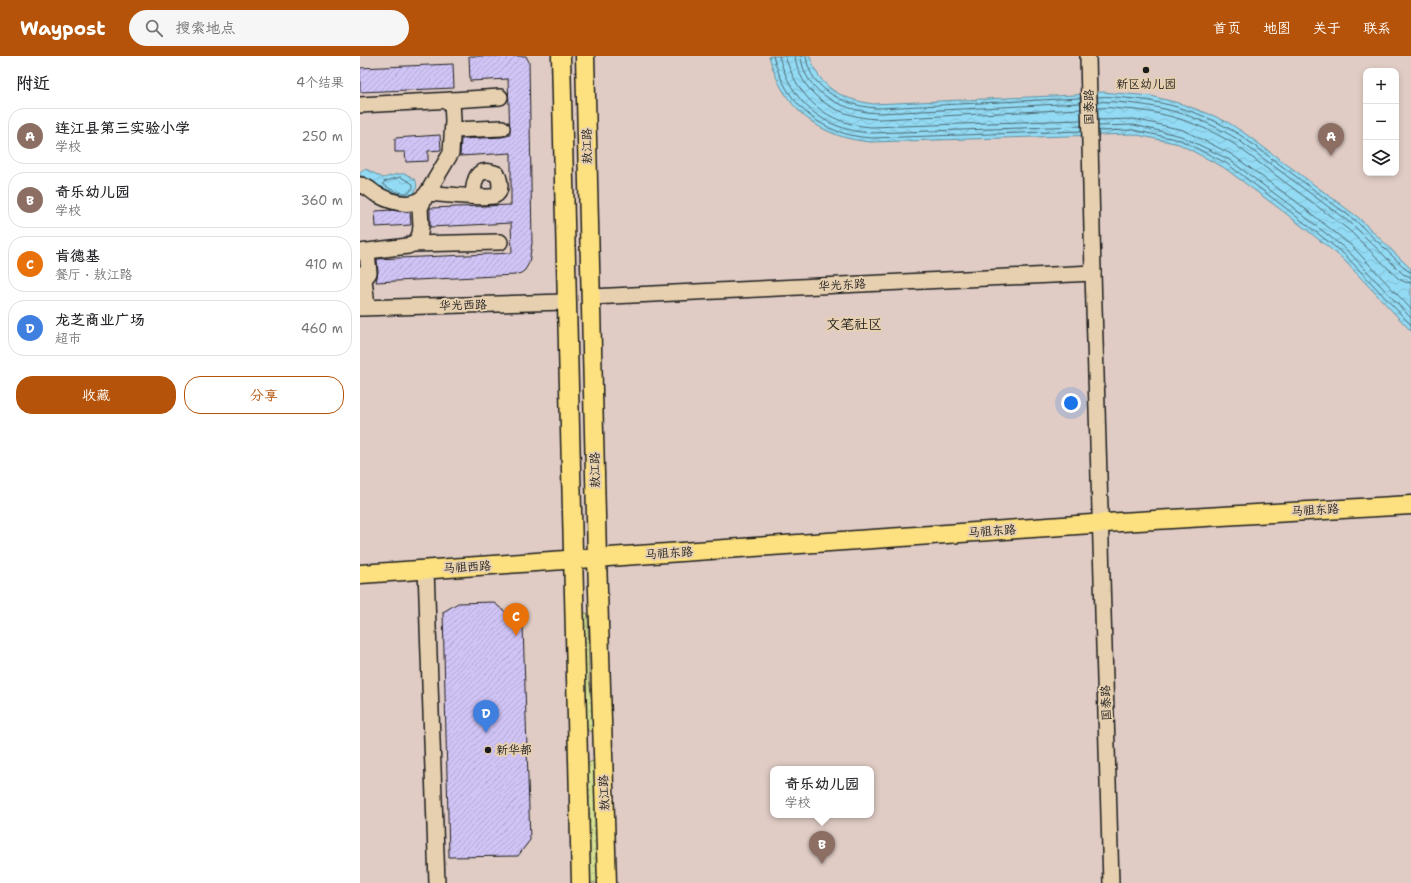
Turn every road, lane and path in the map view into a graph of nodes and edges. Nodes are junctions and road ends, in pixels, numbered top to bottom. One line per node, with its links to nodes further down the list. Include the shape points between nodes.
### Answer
1 (552, 56): 6 (main road, via 558,67)
2 (561, 56): 6 (main road, 敖江路)
3 (585, 56): 7 (main road, 敖江路)
4 (594, 56): 7 (main road)
5 (1088, 56): 20 (street, 国泰路)
6 (561, 82): 23 (main road, 敖江路)
7 (586, 84): 22 (main road, 敖江路)
8 (500, 97): 9 (street)
9 (452, 104): 10 (street); 11 (street); 13 (street)
10 (360, 105)
11 (410, 110)
12 (502, 128): 13 (street)
13 (453, 130): 15 (street, via 451,153)
14 (360, 185): 15 (street, via 392,201 404,203 416,202)
15 (427, 194): 16 (street); 18 (street, via 420,208 420,234 416,242)
16 (473, 196)
17 (500, 242): 18 (street)
18 (411, 244): 19 (street)
19 (364, 252): 21 (street, via 369,273)
20 (1092, 273): 22 (street, 华光东路); 26 (street, 国泰路)
21 (362, 277): 24 (street)
22 (591, 298): 27 (main road, 敖江路)
23 (566, 302): 24 (street, 华光西路); 28 (main road, 敖江路)
24 (363, 307)
25 (1411, 505): 26 (main road, 马祖东路)
26 (1100, 524): 27 (main road, 马祖东路); 34 (street, 国泰路)
27 (597, 558): 28 (main road, 马祖东路); 33 (main road, 敖江路)
28 (573, 560): 29 (main road, 马祖西路); 32 (main road, 敖江路)
29 (426, 569): 30 (main road, 马祖西路); 31 (street)
30 (360, 574)
31 (437, 883)
32 (581, 883)
33 (607, 883)
34 (1111, 883)

